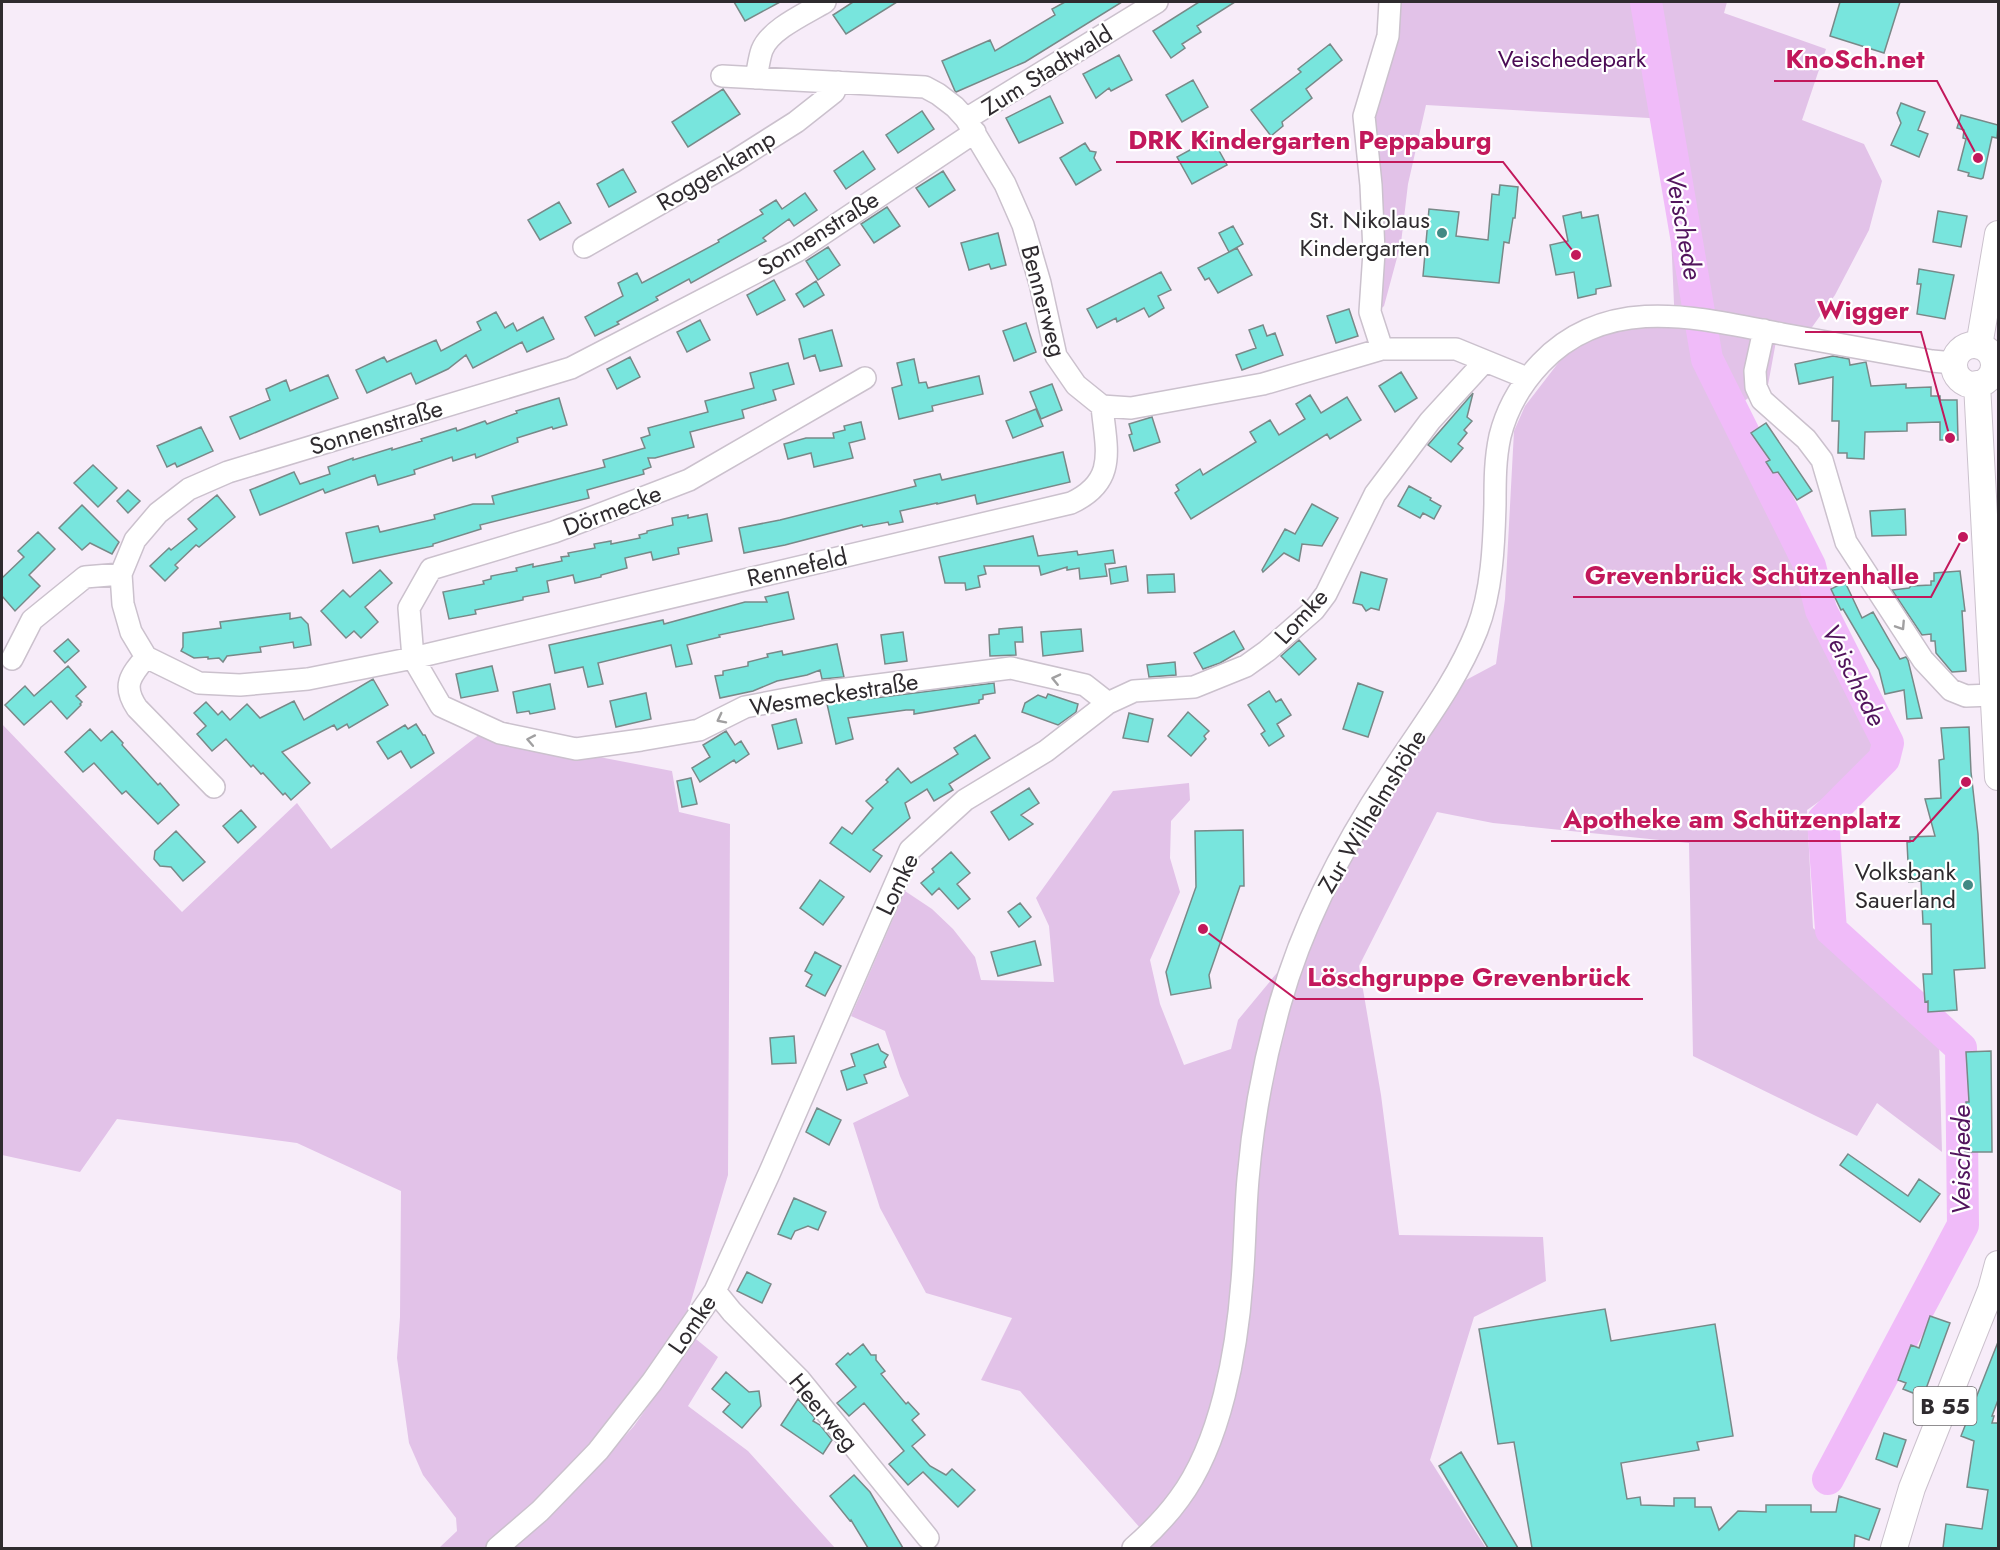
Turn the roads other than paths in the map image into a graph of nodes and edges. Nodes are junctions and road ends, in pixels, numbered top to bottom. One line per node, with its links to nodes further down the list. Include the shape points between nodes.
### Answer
1 (825, 2): 5 (street, via 767,40)
2 (1157, 2): 7 (street, Zum Stadtwald)
3 (1390, 2): 12 (street, via 1388,36 1364,116 1374,252 1370,312)
4 (722, 76): 5 (street, Bennerweg)
5 (756, 78): 6 (street, Bennerweg)
6 (838, 82): 7 (street, Bennerweg, via 925,87 955,107); 9 (street, Roggenkamp, via 834,92 796,122)
7 (971, 125): 18 (street, Bennerweg, via 1023,225 1056,356 1076,385); 19 (street, Sonnenstraße, via 797,250 571,368 228,472 189,489 158,513 135,540)
8 (1998, 234): 11 (main road)
9 (584, 247)
10 (1764, 330): 14 (street, Zur Wilhelmshöhe); 16 (street, Zur Wilhelmshöhe, via 1673,316 1626,318 1589,329 1572,339); 24 (street, one-way to 24, via 1755,371 1756,387 1762,400 1806,439 1822,460 1846,542 1923,660 1951,690 1966,696)
11 (1979, 346): 14 (main road, via 1962,349); 17 (main road, via 1990,353 1994,366 1989,378)
12 (1382, 350): 13 (street, via 1456,349); 18 (street, via 1263,384 1131,408)
13 (1485, 361): 16 (street); 25 (street, Lomke, via 1430,421 1375,494 1326,594 1314,610 1246,666 1194,687 1134,690)
14 (1954, 363): 17 (main road, via 1960,379)
15 (865, 378): 21 (street, Dörmecke, via 689,480 554,532 431,569 409,608)
16 (1527, 378): 32 (street, Zur Wilhelmshöhe, via 1511,406 1496,457 1490,576 1479,626 1454,679 1336,862 1281,1001 1254,1123 1233,1358 1209,1442 1180,1498)
17 (1977, 384): 22 (main road)
18 (1102, 406): 21 (street, Rennefeld, via 1107,462 1095,488 1071,503)
19 (121, 574): 20 (street, Sonnenstraße, via 123,604 131,632); 23 (street, via 86,577 32,620)
20 (146, 657): 21 (street, via 199,683 240,686 308,679); 27 (street, via 128,686 129,697)
21 (413, 658): 25 (street, Wesmeckestraße, one-way to 21, via 1085,686 1011,668 745,706 699,730 576,749 500,733 441,706)
22 (1995, 658): 24 (main road)
23 (12, 659)
24 (1993, 695): 26 (main road)
25 (1108, 703): 29 (street, Lomke, via 1046,751 965,800 910,850)
26 (1998, 777)
27 (214, 787)
28 (1998, 1264): 33 (main road, B 55, via 1912,1488)
29 (715, 1291): 30 (street, Heerweg, via 800,1380); 31 (street, Lomke, via 652,1382 598,1450 540,1511)
30 (928, 1538)
31 (497, 1548)
32 (1133, 1548)
33 (1894, 1548)

